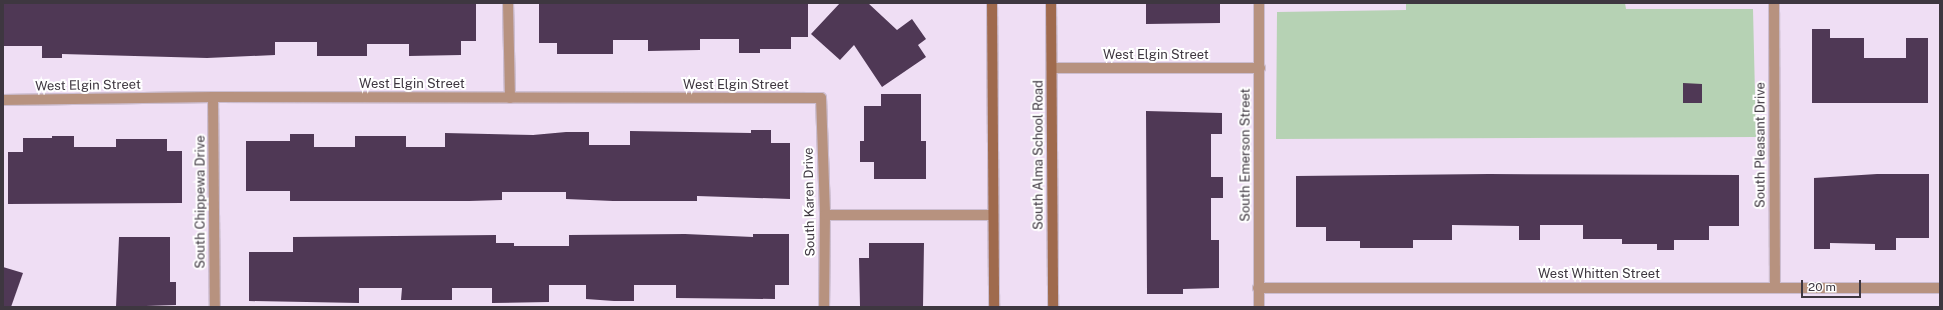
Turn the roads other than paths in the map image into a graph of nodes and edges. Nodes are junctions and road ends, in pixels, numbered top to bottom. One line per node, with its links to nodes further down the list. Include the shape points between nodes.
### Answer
1 (508, 3): 9 (street)
2 (992, 3): 13 (main road)
3 (1051, 3): 6 (main road, South Alma School Road)
4 (1259, 3): 7 (street, South Emerson Street)
5 (1774, 3): 14 (street, South Pleasant Drive)
6 (1052, 68): 7 (street, West Elgin Street); 20 (main road, South Alma School Road)
7 (1260, 68): 15 (street, South Emerson Street)
8 (213, 96): 9 (street, West Elgin Street); 11 (street, West Elgin Street); 17 (street, South Chippewa Drive)
9 (510, 98): 10 (street, West Elgin Street)
10 (821, 98): 12 (street, South Karen Drive)
11 (3, 100)
12 (825, 215): 13 (street); 18 (street, South Karen Drive)
13 (993, 215): 19 (main road)
14 (1774, 287): 15 (street, West Whitten Street); 16 (street, West Whitten Street)
15 (1258, 288): 21 (street, South Emerson Street)
16 (1940, 288)
17 (215, 307)
18 (824, 307)
19 (994, 307)
20 (1053, 307)
21 (1258, 307)

